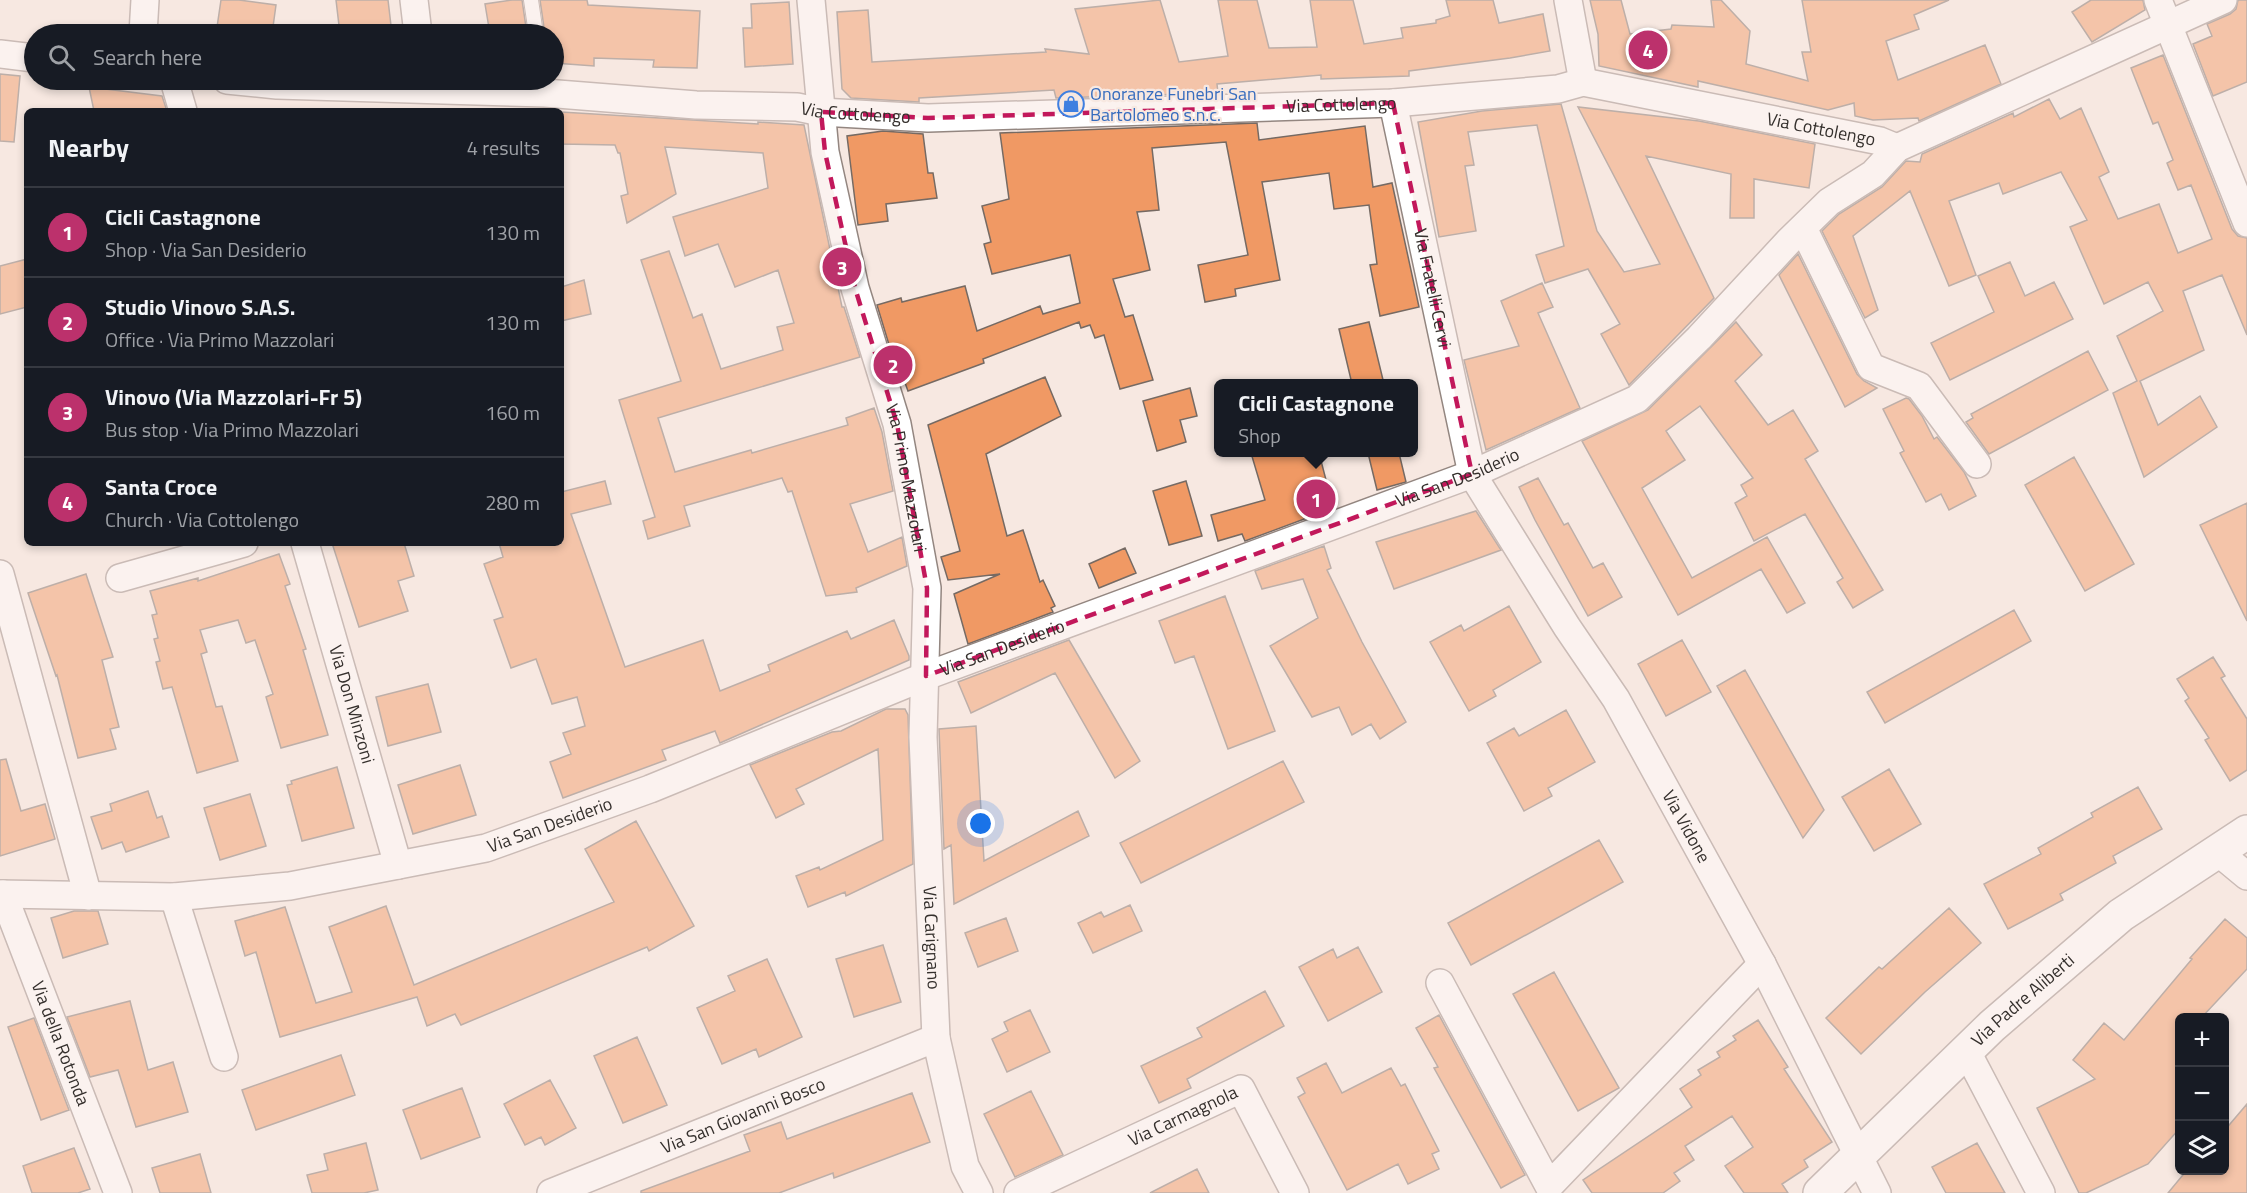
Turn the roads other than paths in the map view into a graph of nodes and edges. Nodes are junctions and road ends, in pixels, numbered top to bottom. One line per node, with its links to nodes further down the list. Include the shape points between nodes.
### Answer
1 (145, 0): 8 (street)
2 (414, 0): 9 (street)
3 (531, 0): 10 (lane)
4 (811, 0): 18 (street, Via Primo Mazzolari)
5 (1568, 0): 13 (street)
6 (2223, 0): 7 (street, Via Cottolengo)
7 (2163, 12): 19 (street, Via Cottolengo); 20 (street)
8 (144, 24)
9 (417, 24)
10 (535, 24)
11 (0, 54): 12 (street)
12 (24, 57)
13 (1583, 82): 16 (street, Via Cottolengo, via 1558,89); 19 (street, Via Cottolengo, via 1880,141)
14 (564, 88): 18 (street, Via Cottolengo, via 696,105 797,107)
15 (177, 90): 17 (street)
16 (1393, 103): 18 (street, Via Cottolengo, via 928,118); 23 (street, Via Fratelli Cervi)
17 (182, 108)
18 (821, 112): 28 (street, Via Primo Mazzolari, via 825,152 855,288 897,424 927,588)
19 (1897, 148): 21 (street, Via San Desiderio, via 1873,174 1829,202)
20 (2247, 223)
21 (1803, 228): 22 (street, via 1871,367 1918,386); 23 (street, Via San Desiderio, via 1637,399)
22 (1977, 464)
23 (1472, 474): 28 (street, Via San Desiderio); 36 (street, Via Vidone, via 1616,699)
24 (233, 546): 27 (street)
25 (307, 546): 31 (street, Via Don Minzoni)
26 (0, 574): 34 (street)
27 (120, 578)
28 (926, 676): 31 (street, Via San Desiderio, via 650,789 497,844); 38 (street, Via Carignano, via 923,737)
29 (2247, 832): 30 (street, Via Padre Aliberti)
30 (2218, 852): 32 (street); 39 (street, Via Padre Aliberti, via 2121,915)
31 (398, 865): 35 (street, Via San Desiderio, via 290,886)
32 (2247, 876)
33 (1, 894): 34 (street, Via San Desiderio); 42 (street, Via della Rotonda)
34 (88, 896): 35 (street, Via San Desiderio)
35 (174, 897): 40 (street)
36 (1762, 964): 37 (street, via 1549,1186); 41 (street, Via Vidone)
37 (1440, 983)
38 (936, 1038): 43 (street, Via San Giovanni Bosco); 44 (street, Via Carignano, via 965,1166)
39 (1967, 1052): 41 (street, Via Padre Aliberti); 49 (street)
40 (224, 1057)
41 (1858, 1155): 47 (street, Via Padre Aliberti); 48 (street, Via Vidone)
42 (118, 1193)
43 (551, 1193)
44 (980, 1193)
45 (1018, 1193): 46 (street, Via Carmagnola, via 1240,1089)
46 (1295, 1193)
47 (1820, 1193)
48 (1877, 1193)
49 (2041, 1193)

